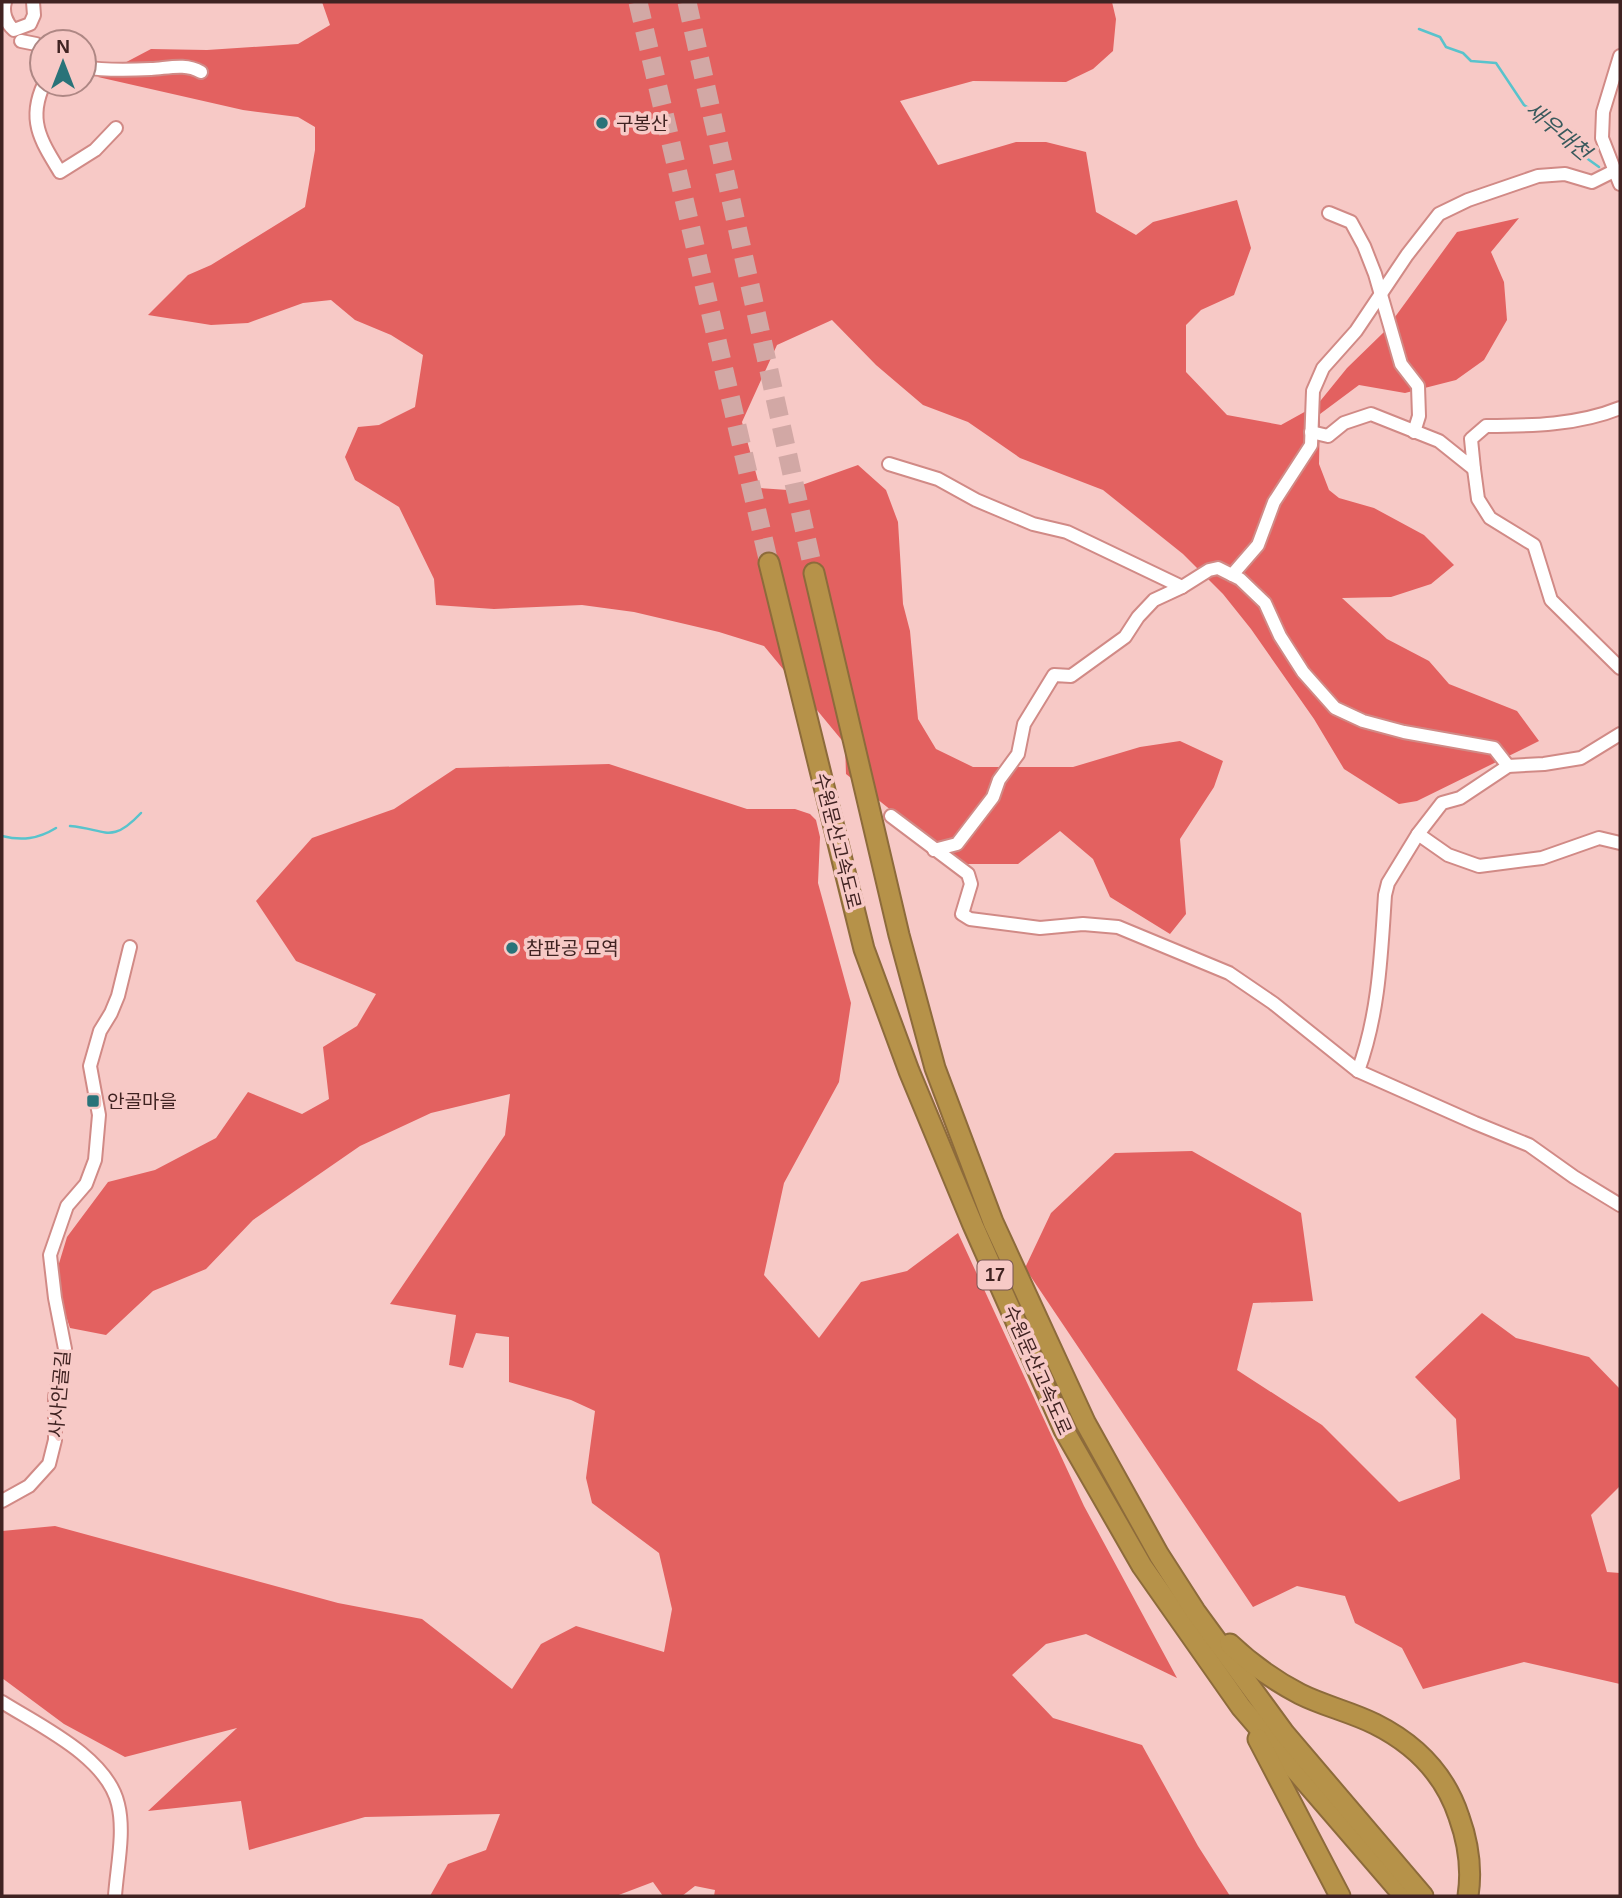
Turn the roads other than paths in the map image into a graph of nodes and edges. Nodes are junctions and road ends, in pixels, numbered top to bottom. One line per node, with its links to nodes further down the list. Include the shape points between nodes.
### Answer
1 (5, 2): 2 (street, via 8,24 14,30 30,24)
2 (33, 2)
3 (21, 41): 4 (street)
4 (28, 42)
5 (1620, 56): 10 (street, via 1603,112 1602,138)
6 (98, 67): 7 (street, via 177,66)
7 (201, 72)
8 (37, 98): 9 (street, via 39,134 60,172 95,150)
9 (116, 128)
10 (1614, 171): 11 (street); 13 (street, via 1592,182 1565,174 1538,176 1439,214)
11 (1620, 184)
12 (1329, 213): 13 (street, via 1351,222)
13 (1380, 295): 15 (street, via 1323,368 1314,391); 16 (street, via 1401,364 1418,386 1419,416)
14 (1620, 408): 18 (street, via 1545,426 1486,426 1471,439)
15 (1311, 432): 16 (street, via 1328,436 1344,423 1371,414); 21 (street, via 1311,445 1274,502 1258,545)
16 (1414, 432): 18 (street, via 1439,441)
17 (889, 464): 22 (street, via 938,479 1033,524 1067,531)
18 (1474, 469): 23 (street, via 1478,499 1490,518 1534,545 1551,600)
19 (769, 563): 36 (highway, 수원문산고속도로 / 17, via 864,949 909,1071 1064,1430 1142,1566)
20 (814, 573): 34 (highway, 수원문산고속도로 / 17, via 935,1068 993,1222 1085,1422)
21 (1233, 575): 22 (street, via 1218,568 1209,570); 25 (street, via 1265,603 1303,672 1335,708 1363,721 1494,748)
22 (1182, 587): 29 (street, via 1153,600 1125,637 1071,676 1054,675 1024,724 1018,754 993,797 957,844)
23 (1620, 668)
24 (1620, 734): 25 (street, via 1581,758)
25 (1508, 766): 27 (street, via 1460,798 1442,803)
26 (891, 816): 29 (street)
27 (1418, 834): 28 (street, via 1448,855 1479,866 1542,858 1599,838); 31 (street, via 1388,883 1377,999)
28 (1620, 843)
29 (934, 850): 31 (street, via 968,874 971,884 962,914 970,919 1040,928 1118,927 1229,973)
30 (130, 947): 33 (street, 사사안골길, via 118,996 100,1031 90,1066 99,1115 95,1160 86,1184 67,1206 50,1255 65,1349 55,1397 55,1440 49,1464 29,1486)
31 (1358, 1071): 32 (street, via 1529,1145)
32 (1620, 1205)
33 (2, 1502)
34 (1195, 1611): 40 (highway, 수원문산고속도로 / 17, via 1285,1734); 41 (highway, via 1273,1678 1376,1725 1410,1747 1439,1774 1467,1841)
35 (2, 1702): 38 (street, via 71,1746 107,1778 118,1803 120,1829)
36 (1241, 1707): 37 (highway); 39 (highway, 수원문산고속도로 / 17)
37 (1340, 1894)
38 (115, 1896)
39 (1404, 1896)
40 (1423, 1896)
41 (1468, 1896)

